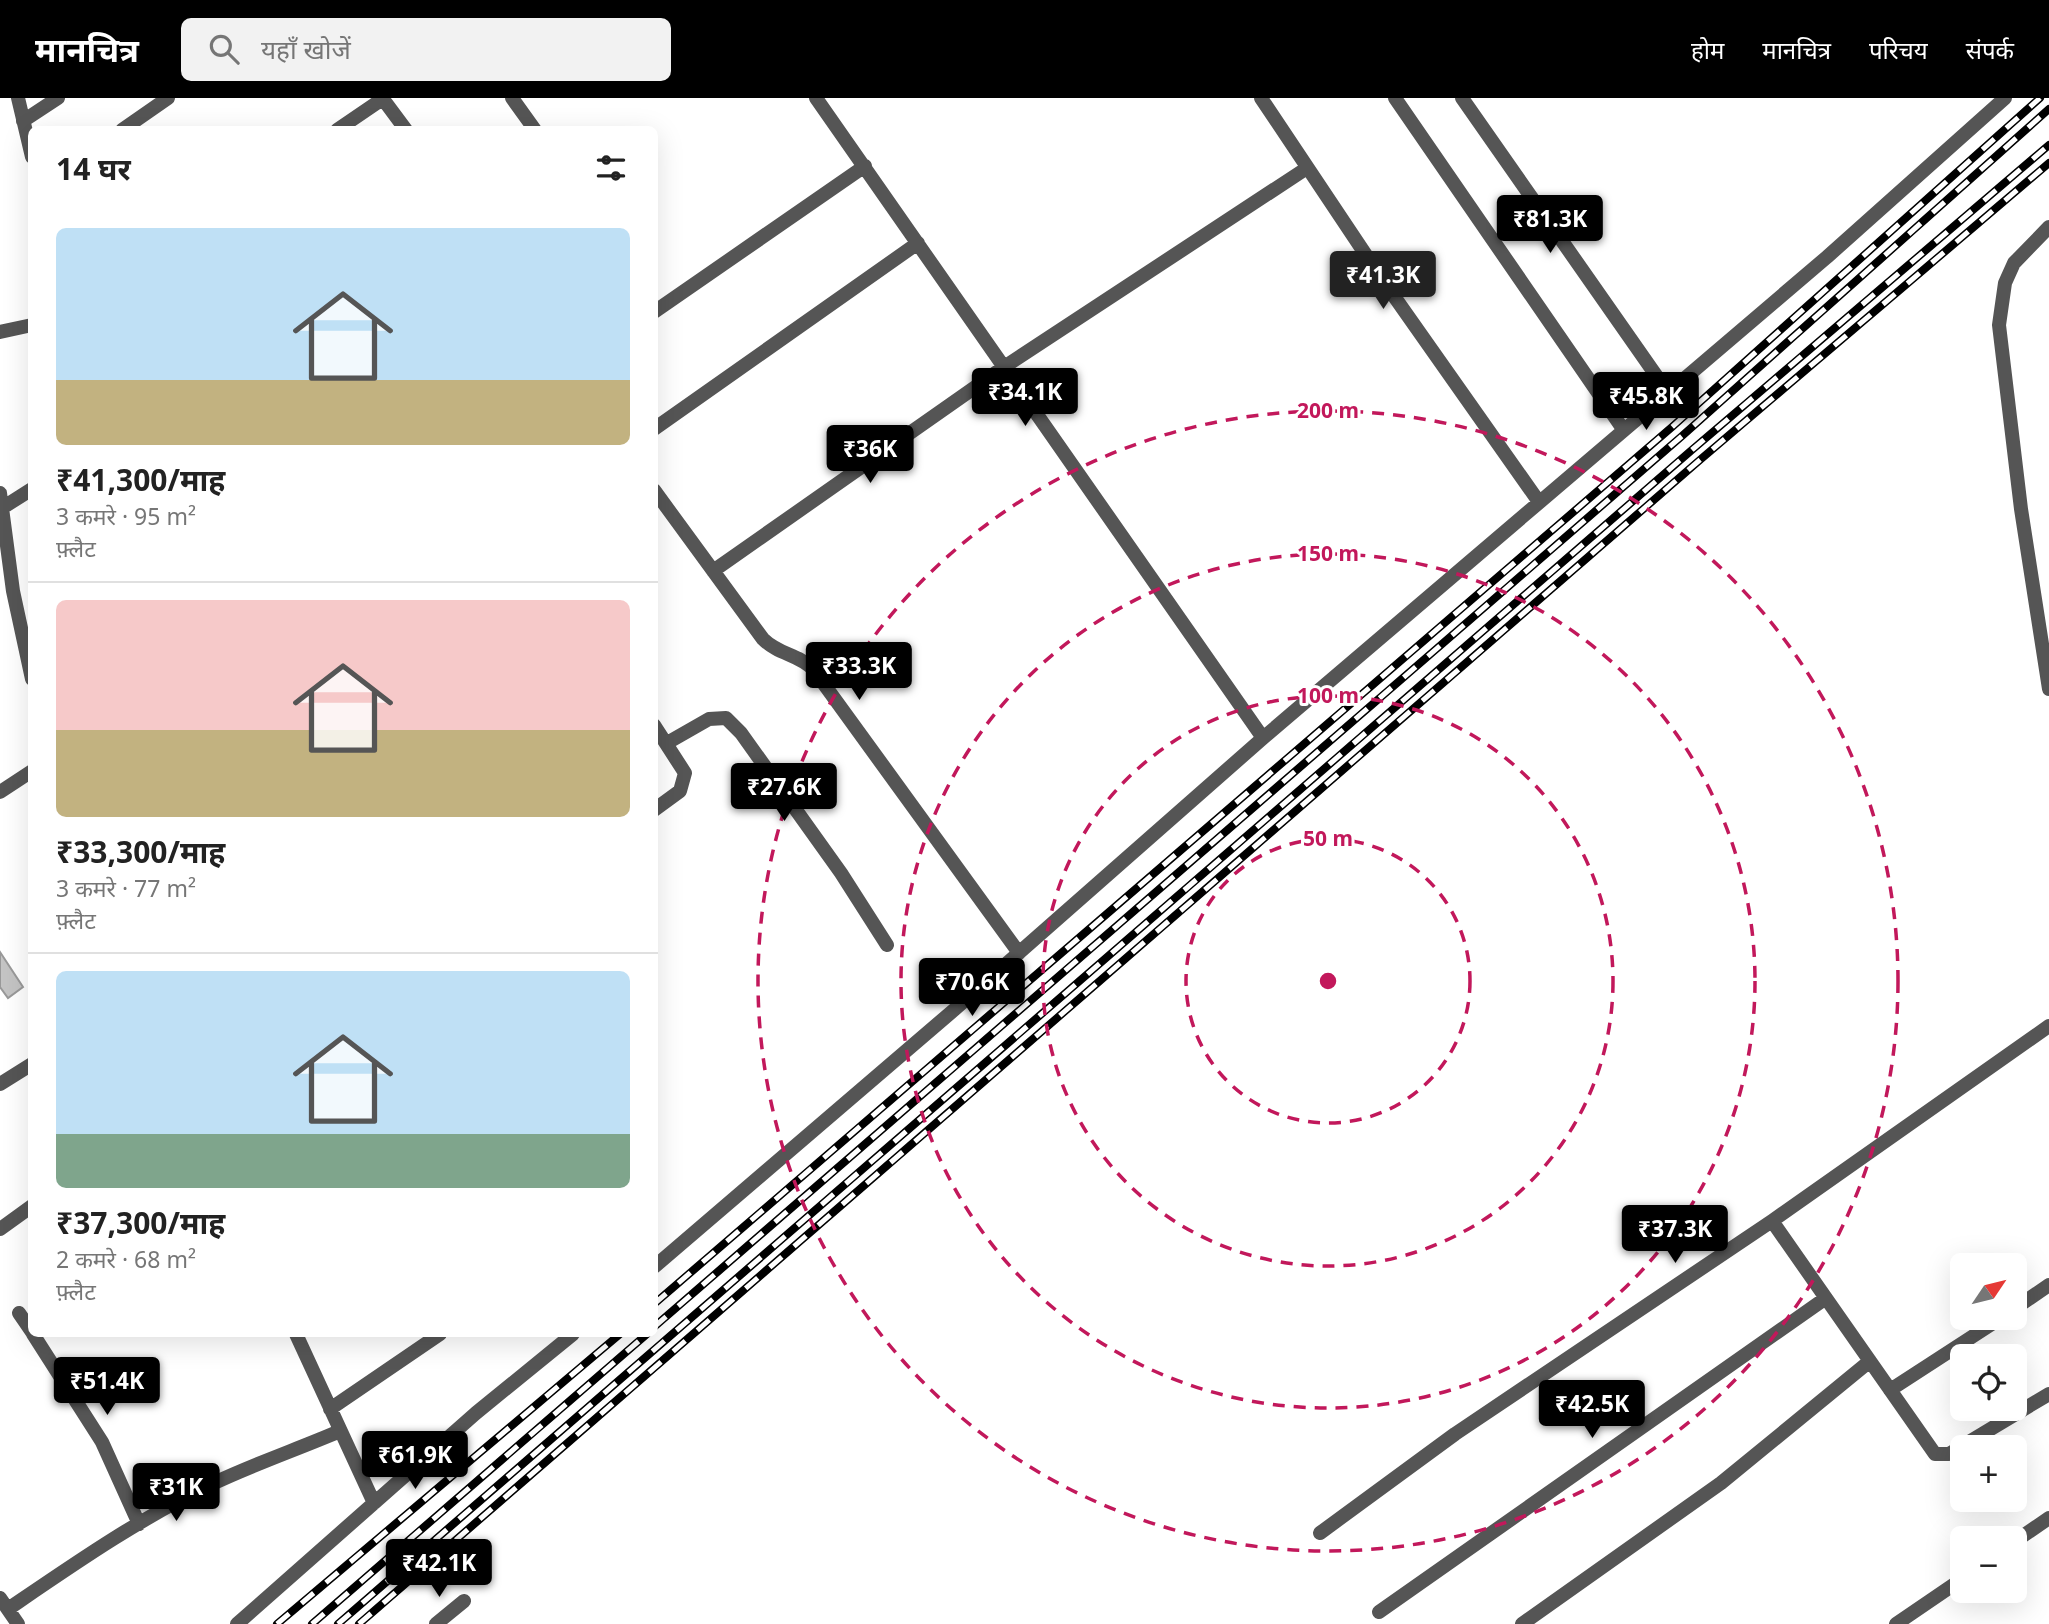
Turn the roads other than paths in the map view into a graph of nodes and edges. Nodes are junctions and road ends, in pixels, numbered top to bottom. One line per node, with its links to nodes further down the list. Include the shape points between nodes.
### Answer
1 (18, 98): 11 (street)
2 (58, 98): 11 (street)
3 (168, 98): 12 (street)
4 (384, 98): 13 (street); 14 (street)
5 (512, 98): 15 (street)
6 (816, 98): 17 (street)
7 (1261, 98): 18 (street)
8 (1395, 98): 27 (street)
9 (1462, 98): 25 (street)
10 (2005, 98): 25 (street, via 1827,257)
11 (23, 121): 16 (street)
12 (128, 126)
13 (343, 126)
14 (403, 126)
15 (532, 126)
16 (28, 141)
17 (864, 166): 20 (street); 21 (street)
18 (1307, 168): 24 (street); 31 (street)
19 (2049, 227): 33 (street, via 2014,264 1999,309 2002,369)
20 (918, 243): 24 (street); 26 (street)
21 (658, 308)
22 (28, 326): 23 (street)
23 (0, 332)
24 (1004, 367): 32 (street); 37 (street)
25 (1667, 391): 27 (street)
26 (658, 426)
27 (1623, 429): 31 (street)
28 (28, 491): 30 (street)
29 (658, 495): 32 (street)
30 (1, 501): 34 (street)
31 (1539, 502): 37 (street)
32 (713, 571): 43 (street, via 772,648 813,669)
33 (2044, 623): 35 (street)
34 (28, 660)
35 (2049, 689)
36 (658, 731): 38 (street)
37 (1263, 738): 43 (street)
38 (667, 743): 41 (street, via 681,764 685,782); 42 (street, via 709,719 726,718 841,873)
39 (28, 774): 40 (street)
40 (0, 792)
41 (658, 807)
42 (887, 946)
43 (1020, 953): 50 (street)
44 (2049, 1026): 48 (street)
45 (28, 1066): 46 (street)
46 (0, 1084)
47 (28, 1209): 49 (street)
48 (1772, 1221): 52 (street); 69 (street, via 1455,1434)
49 (0, 1229)
50 (658, 1264)
51 (2049, 1285): 53 (street)
52 (1826, 1298): 61 (street); 74 (street)
53 (2027, 1300)
54 (19, 1313): 55 (street)
55 (28, 1327)
56 (1982, 1330): 62 (street)
57 (35, 1337): 68 (street, via 102,1442)
58 (297, 1337): 64 (street)
59 (569, 1337): 66 (street)
60 (423, 1338): 64 (street)
61 (1870, 1361): 62 (street); 79 (street, via 1721,1483)
62 (1890, 1390): 63 (street, via 1935,1454 1942,1456)
63 (2049, 1394)
64 (330, 1409): 65 (street)
65 (340, 1431): 66 (street); 68 (street, via 213,1483)
66 (374, 1503): 77 (street)
67 (2049, 1518): 70 (street)
68 (139, 1524): 73 (street)
69 (1320, 1533)
70 (2027, 1533)
71 (1950, 1589): 75 (street)
72 (464, 1601): 78 (street)
73 (4, 1604): 76 (street)
74 (1379, 1612)
75 (1913, 1619): 80 (street)
76 (18, 1624)
77 (237, 1624)
78 (436, 1624)
79 (1522, 1624)
80 (1896, 1624)

